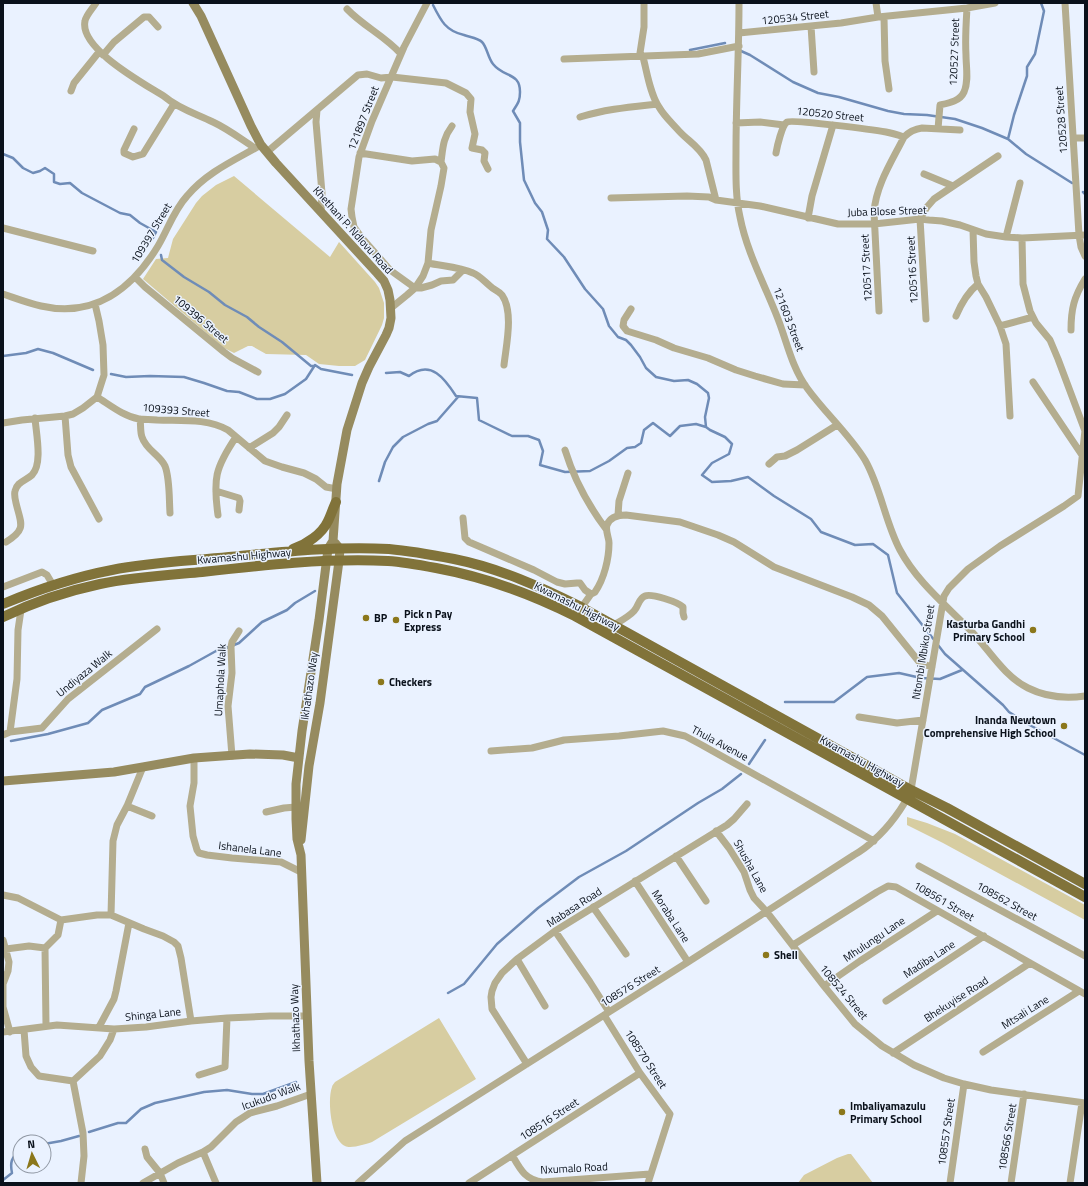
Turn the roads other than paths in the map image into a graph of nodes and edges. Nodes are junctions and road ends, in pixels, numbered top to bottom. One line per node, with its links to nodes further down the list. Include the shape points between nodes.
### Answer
1 (96, 3): 16 (street, via 85,20 85,26 89,39)
2 (193, 3): 38 (street, Khethani P. Ndlovu Road)
3 (427, 3): 17 (street, 121897 Street)
4 (644, 3): 18 (street, via 640,53)
5 (739, 3): 14 (street, 121603 Street)
6 (876, 3): 11 (street)
7 (995, 3): 9 (street, 120534 Street)
8 (1065, 3): 36 (street, 120528 Street)
9 (967, 8): 11 (street, 120534 Street); 32 (street, 120527 Street, via 967,76 964,92 940,108)
10 (347, 9): 17 (street)
11 (881, 17): 12 (street, 120534 Street); 22 (street)
12 (811, 26): 14 (street, 120534 Street); 20 (street)
13 (158, 27): 16 (street, via 149,17 144,17)
14 (739, 33): 15 (street, 121603 Street)
15 (738, 46): 18 (street, via 698,54); 28 (street, 121603 Street)
16 (101, 53): 23 (street, via 74,83); 24 (street)
17 (401, 54): 21 (street, 121897 Street)
18 (643, 57): 19 (street); 25 (street)
19 (564, 59)
20 (814, 72)
21 (392, 77): 26 (street, 109397 Street, via 358,75); 39 (street, 121897 Street); 43 (street, 109397 Street, via 446,83 466,93 471,99 470,112 475,134 472,148 485,153 484,162)
22 (889, 89)
23 (71, 91)
24 (174, 104): 33 (street, via 143,154 133,157 124,154 124,150); 38 (street)
25 (657, 104): 27 (street, via 611,109); 48 (street, via 680,133 703,154)
26 (317, 110): 38 (street, 109397 Street); 50 (street)
27 (580, 117)
28 (736, 123): 29 (street); 49 (street, 121603 Street)
29 (784, 125): 30 (street, 120520 Street, via 792,121); 40 (street, 120520 Street)
30 (833, 125): 35 (street, 120520 Street); 51 (street)
31 (452, 126): 42 (street, via 446,134)
32 (938, 126): 34 (street); 35 (street, via 917,129)
33 (134, 129)
34 (960, 130)
35 (904, 137): 53 (street, 120517 Street, via 875,198)
36 (1074, 138): 37 (street); 56 (street, 120528 Street)
37 (1085, 138)
38 (261, 148): 50 (street, Khethani P. Ndlovu Road); 63 (street, 109397 Street, via 218,169 186,196 148,263)
39 (360, 153): 42 (street, via 412,162 435,159); 66 (street, 121897 Street, via 351,209 354,227 390,270)
40 (776, 154)
41 (998, 156): 46 (street)
42 (441, 162): 61 (street, via 444,168 442,186 431,230)
43 (488, 169)
44 (924, 174): 46 (street)
45 (1020, 183): 57 (street)
46 (953, 186): 52 (street, via 930,203)
47 (611, 198): 48 (street, Juba Blose Street, via 697,196)
48 (716, 200): 49 (street, Juba Blose Street)
49 (738, 202): 51 (street, Juba Blose Street); 80 (street, 121603 Street, via 743,232 752,258)
50 (321, 212): 69 (street, Khethani P. Ndlovu Road, via 384,281)
51 (808, 218): 53 (street, Juba Blose Street, via 838,224)
52 (920, 219): 53 (street, Juba Blose Street); 55 (street, Juba Blose Street, via 942,221); 74 (street, 120516 Street)
53 (874, 224): 71 (street, 120517 Street)
54 (3, 228): 59 (street)
55 (973, 230): 57 (street, Juba Blose Street); 65 (street)
56 (1082, 235): 58 (street, Juba Blose Street); 60 (street, 120528 Street)
57 (1006, 237): 58 (street, Juba Blose Street)
58 (1022, 238): 73 (street, via 1023,284)
59 (93, 251)
60 (1085, 256)
61 (428, 263): 62 (street); 66 (street)
62 (463, 270): 66 (street, via 453,280); 77 (street, via 475,273 500,292 506,302 508,327)
63 (135, 277): 68 (street, 109397 Street, via 115,294); 78 (street, 109396 Street, via 224,352)
64 (1085, 280): 76 (street, via 1078,290 1074,303)
65 (978, 284): 72 (street, via 962,302); 75 (street)
66 (415, 288): 69 (street)
67 (3, 294): 68 (street, 109397 Street, via 54,308)
68 (95, 304): 81 (street, via 103,345 104,375)
69 (391, 308): 97 (street, Khethani P. Ndlovu Road, via 389,328 362,383 347,430)
70 (631, 309): 80 (street, via 624,320 623,326 627,331 773,382)
71 (879, 311)
72 (956, 316)
73 (1033, 317): 75 (street); 89 (street, via 1050,340)
74 (926, 319)
75 (1000, 326): 84 (street, via 1006,344)
76 (1071, 330)
77 (504, 365)
78 (258, 372)
79 (1033, 382): 94 (street)
80 (805, 385): 88 (street, 121603 Street)
81 (97, 397): 83 (street, via 73,414); 86 (street, 109393 Street)
82 (287, 415): 92 (street, via 276,430)
83 (65, 416): 85 (street); 105 (street, via 71,467)
84 (1010, 416)
85 (35, 418): 87 (street); 107 (street, via 37,466 15,490 20,528 16,536)
86 (140, 419): 90 (street, 109393 Street, via 206,422 221,426); 101 (street, via 142,438 165,467)
87 (3, 423)
88 (837, 425): 95 (street, via 797,450 777,457); 115 (street, 121603 Street, via 866,462 903,556 917,576)
89 (1085, 431): 91 (street)
90 (236, 437): 92 (street, 109393 Street); 98 (street, via 218,472)
91 (1084, 440): 94 (street)
92 (249, 448): 97 (street, 109393 Street, via 265,460 304,473 326,487)
93 (565, 450): 106 (street, via 588,501)
94 (1082, 455): 115 (street, Ntombi Mbiko Street, via 1078,496 968,569 945,592)
95 (769, 464)
96 (628, 473): 103 (street, via 619,501)
97 (337, 489): 99 (street, Khethani P. Ndlovu Road)
98 (216, 492): 100 (street, via 239,498); 102 (street)
99 (336, 502): 108 (street, Khethani P. Ndlovu Road); 109 (main road, via 328,522 312,539)
100 (239, 510)
101 (170, 513)
102 (218, 515)
103 (618, 515): 106 (street, via 608,523); 126 (street, via 680,522 718,534 774,566 869,605 882,616 920,663)
104 (463, 518): 114 (street, via 465,538 469,542 557,582 580,583)
105 (99, 519)
106 (606, 529): 114 (street, via 609,543 605,568 597,589)
107 (6, 542)
108 (334, 546): 109 (main road, Kwamashu Highway); 110 (street, Ikhathazo Way); 111 (street, Ikhathazo Way); 117 (main road, Kwamashu Highway, via 389,549 456,560 504,573)
109 (286, 551): 112 (main road, Kwamashu Highway, via 120,569 82,576)
110 (326, 561): 111 (main road, Kwamashu Highway); 118 (main road, Kwamashu Highway, via 131,579 74,590); 135 (street, Ikhathazo Way)
111 (339, 561): 119 (main road, Kwamashu Highway, via 389,561 477,577 524,593); 147 (street, Ikhathazo Way, via 309,766)
112 (53, 585): 113 (street, via 42,572); 116 (main road, Kwamashu Highway)
113 (3, 587)
114 (591, 594): 117 (street)
115 (942, 601): 126 (street, Ntombi Mbiko Street); 127 (street, 121603 Street, via 1017,682 1058,698)
116 (3, 604)
117 (581, 607): 119 (street); 122 (main road, Kwamashu Highway)
118 (21, 610): 120 (main road, Kwamashu Highway); 130 (street, via 17,678)
119 (575, 616): 125 (main road, Kwamashu Highway)
120 (3, 617)
121 (684, 617): 122 (street, via 680,604 647,595 639,601 633,612)
122 (613, 624): 125 (street); 138 (main road, Kwamashu Highway)
123 (157, 629): 130 (street, Undiyaza Walk, via 68,699 42,728)
124 (239, 631): 133 (street, Umaphola Walk, via 231,647 232,673 228,706)
125 (603, 632): 139 (main road, Kwamashu Highway)
126 (931, 670): 129 (street, Ntombi Mbiko Street)
127 (1085, 696)
128 (859, 717): 129 (street, via 897,723)
129 (923, 720): 138 (street, Ntombi Mbiko Street)
130 (10, 732): 131 (street, Undiyaza Walk)
131 (3, 735)
132 (491, 750): 146 (street, Thula Avenue, via 532,748 564,740 673,732 700,744)
133 (232, 756): 134 (street); 135 (street, via 250,754)
134 (194, 758): 136 (street); 150 (street, Ishanela Lane, via 194,783 190,806 193,836 199,853 281,862)
135 (299, 758): 142 (street, Ikhathazo Way)
136 (144, 767): 137 (street, via 114,772); 141 (street)
137 (3, 781)
138 (911, 790): 139 (street, Ntombi Mbiko Street); 152 (main road, Kwamashu Highway)
139 (907, 800): 146 (street, 108576 Street, via 890,824); 154 (main road, Kwamashu Highway)
140 (747, 804): 145 (street, Mabasa Road, via 734,819)
141 (127, 806): 144 (street); 159 (street, via 113,841)
142 (296, 807): 143 (street); 147 (street, Ikhathazo Way)
143 (266, 812)
144 (152, 816)
145 (716, 831): 148 (street, Mabasa Road); 158 (street, Shusha Lane, via 744,872 754,898)
146 (874, 840): 158 (street, 108576 Street)
147 (300, 851): 150 (street, Ikhathazo Way)
148 (676, 856): 151 (street, Mabasa Road); 155 (street)
149 (919, 866): 169 (street, 108562 Street)
150 (301, 872): 178 (street, Ikhathazo Way)
151 (636, 881): 156 (street, Mabasa Road); 171 (street, Moraba Lane)
152 (1085, 884)
153 (3, 895): 160 (street, via 18,898)
154 (1085, 897)
155 (706, 901)
156 (593, 907): 162 (street, Mabasa Road); 168 (street)
157 (937, 911): 163 (street, 108561 Street); 165 (street, 108561 Street, via 903,890 888,886); 173 (street, Mhulungu Lane)
158 (766, 912): 165 (street, 108524 Street); 171 (street, 108576 Street)
159 (111, 914): 160 (street); 161 (street)
160 (61, 920): 166 (street, via 58,934)
161 (129, 923): 180 (street, via 168,938 178,946); 182 (street, via 114,999)
162 (555, 931): 170 (street, Mabasa Road); 177 (street, 108570 Street, via 590,982)
163 (984, 936): 172 (street, 108561 Street); 175 (street, Madiba Lane)
164 (3, 940): 167 (street)
165 (793, 945): 173 (street, 108524 Street)
166 (46, 948): 167 (street, via 22,946); 181 (street)
167 (6, 949): 185 (street, via 10,962 3,984)
168 (626, 954)
169 (1085, 956)
170 (517, 959): 176 (street); 188 (street, Mabasa Road, via 502,972 495,983 491,1003 492,1009)
171 (688, 962): 177 (street, 108576 Street)
172 (1030, 963): 174 (street, 108561 Street); 187 (street, Bhekuyise Road)
173 (824, 986): 187 (street, 108524 Street, via 855,1024)
174 (1082, 992): 186 (street, Mtsali Lane)
175 (886, 1001)
176 (545, 1006)
177 (607, 1013): 188 (street, 108576 Street); 189 (street, 108570 Street)
178 (307, 1016): 179 (street, Shinga Lane); 193 (street, Ikhathazo Way)
179 (227, 1018): 180 (street, Shinga Lane); 190 (street, via 225,1067)
180 (191, 1021): 183 (street, Shinga Lane)
181 (46, 1026): 182 (street, Shinga Lane); 184 (street, Shinga Lane)
182 (99, 1027): 183 (street, Shinga Lane)
183 (114, 1029): 191 (street, via 100,1056)
184 (24, 1030): 185 (street, Shinga Lane); 191 (street, via 26,1056 39,1076)
185 (6, 1032)
186 (983, 1052)
187 (893, 1053): 192 (street, 108524 Street, via 914,1066)
188 (527, 1064): 206 (street, 108576 Street, via 405,1141)
189 (640, 1073): 198 (street, 108516 Street); 200 (street, 108570 Street, via 670,1114)
190 (200, 1075)
191 (73, 1081): 202 (street, via 83,1133)
192 (964, 1084): 194 (street, 108524 Street); 209 (street, 108557 Street)
193 (311, 1094): 197 (street, Icukudo Walk, via 250,1113 236,1122); 205 (street, Ikhathazo Way)
194 (1024, 1094): 195 (street, 108524 Street); 210 (street, 108566 Street)
195 (1084, 1103): 211 (street)
196 (145, 1148): 199 (street, via 147,1157)
197 (203, 1152): 199 (street, Icukudo Walk); 204 (street)
198 (512, 1155): 200 (street, Nxumalo Road, via 525,1175 542,1182); 207 (street, 108516 Street)
199 (160, 1173): 201 (street, Icukudo Walk); 203 (street)
200 (650, 1174): 208 (street)
201 (146, 1182)
202 (82, 1183)
203 (164, 1183)
204 (216, 1183)
205 (317, 1183)
206 (358, 1183)
207 (469, 1183)
208 (648, 1183)
209 (950, 1183)
210 (1011, 1183)
211 (1070, 1183)

